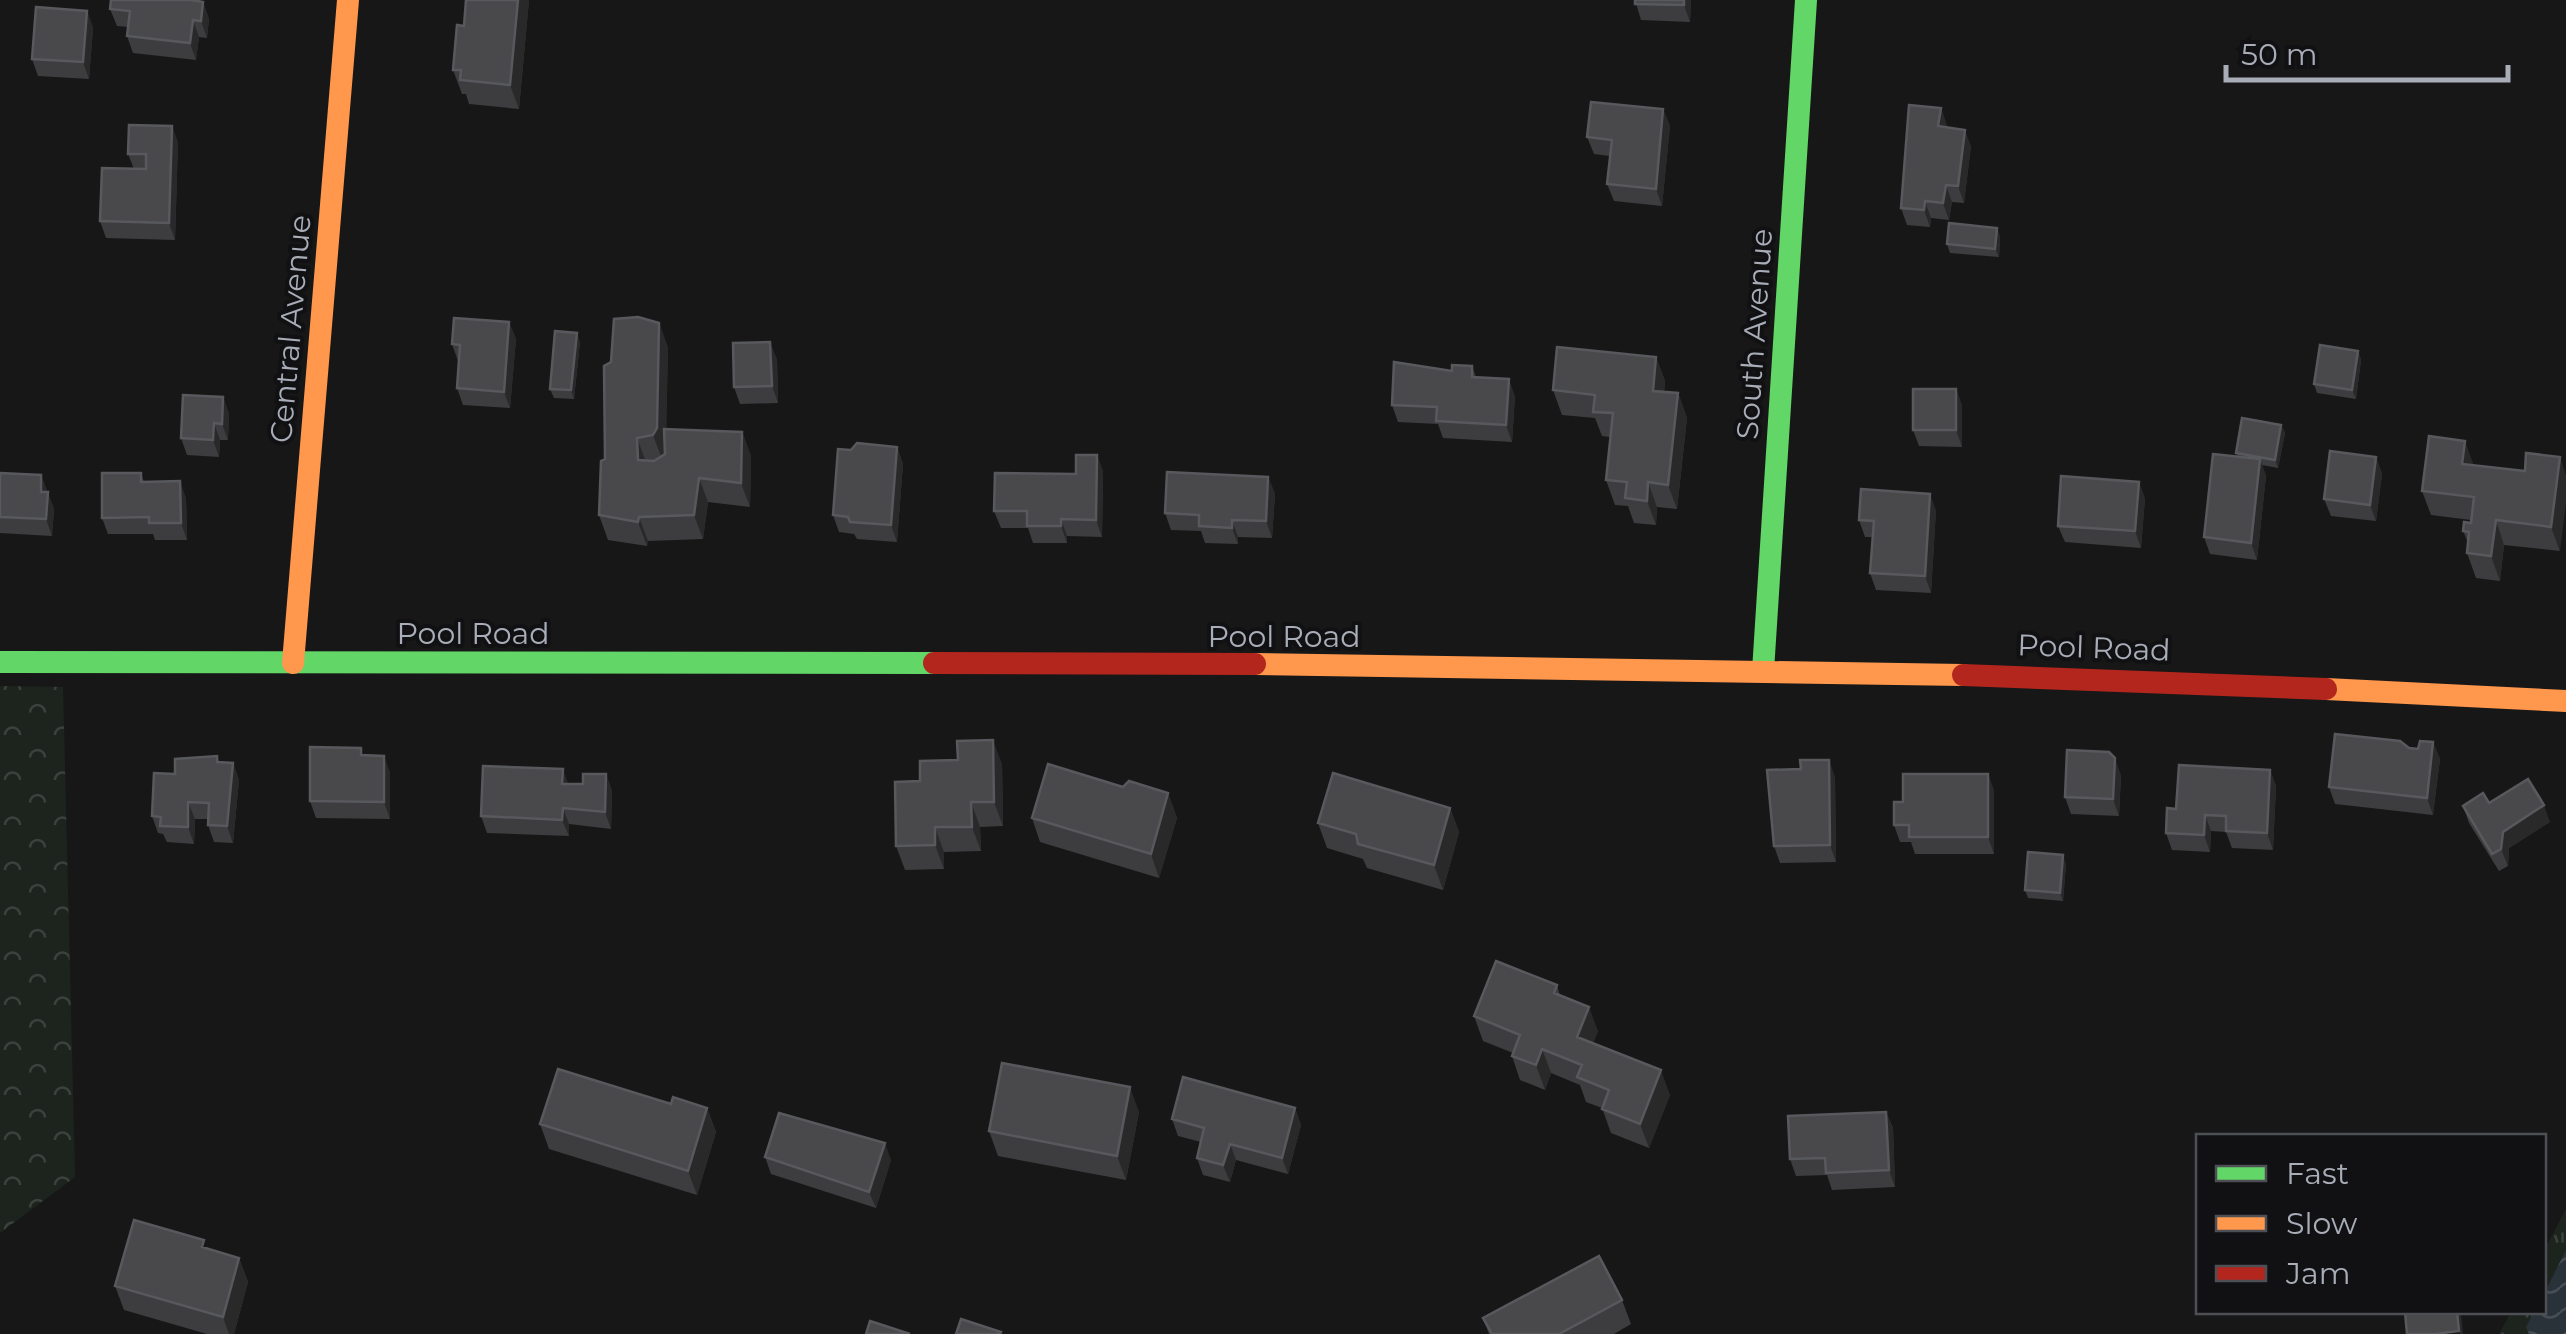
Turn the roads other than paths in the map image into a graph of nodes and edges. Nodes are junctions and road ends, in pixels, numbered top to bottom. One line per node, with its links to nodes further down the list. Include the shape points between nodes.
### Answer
1 (348, 0): 4 (street, Central Avenue)
2 (1806, 0): 5 (street, South Avenue)
3 (0, 662): 4 (street, Pool Road)
4 (294, 664): 5 (street, Pool Road)
5 (1764, 672): 6 (street, Pool Road, via 2068,676)
6 (2566, 701)

